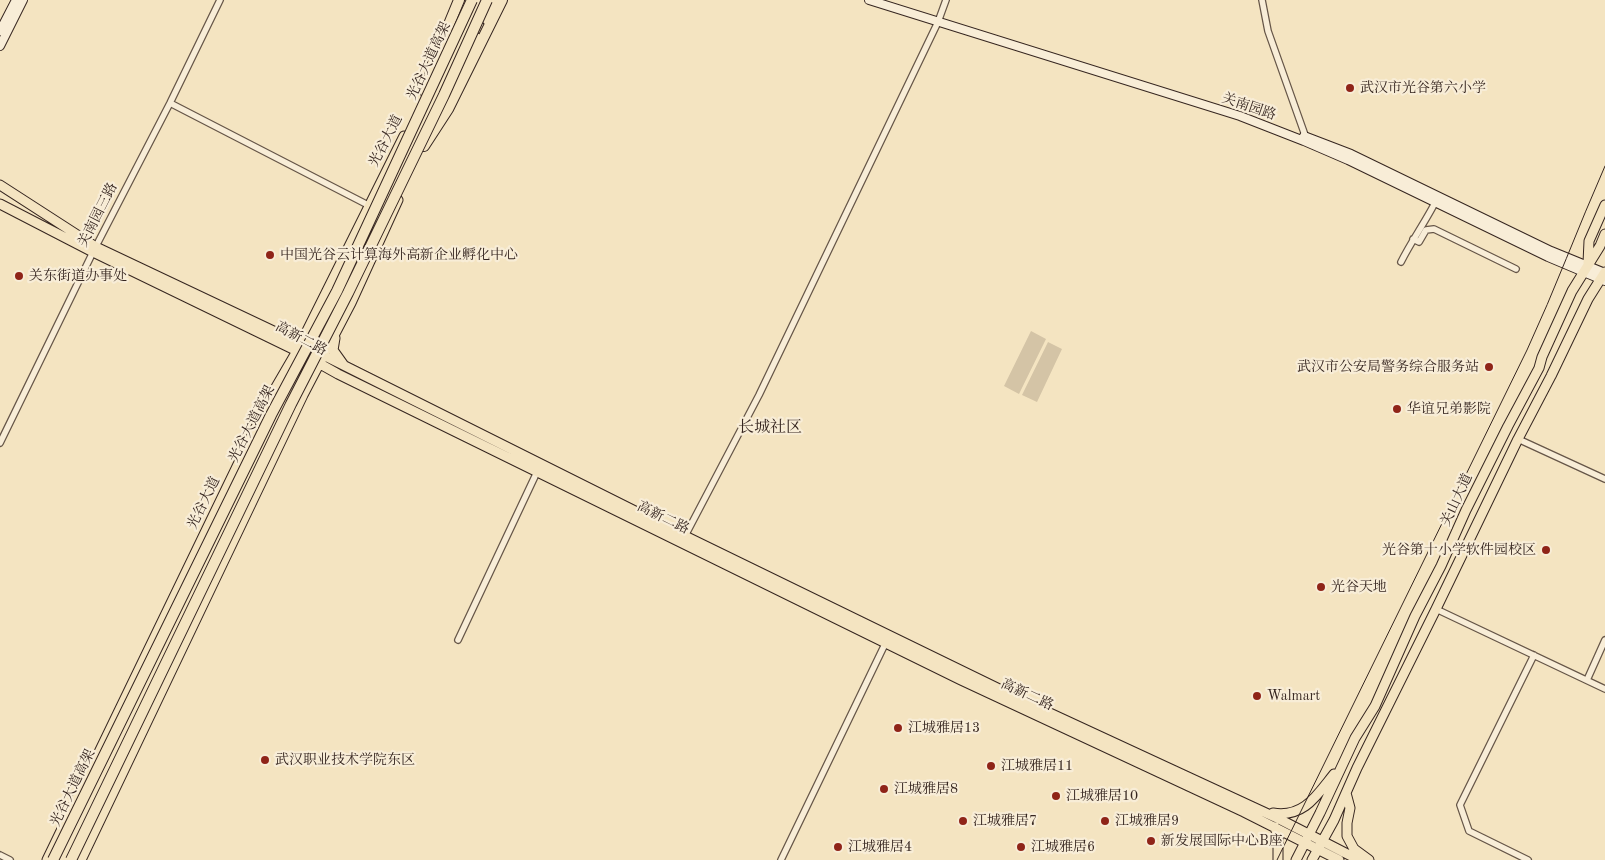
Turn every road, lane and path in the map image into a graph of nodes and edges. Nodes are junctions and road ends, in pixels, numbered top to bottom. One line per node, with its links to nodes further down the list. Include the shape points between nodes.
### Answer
1 (16, 0): 14 (main road)
2 (23, 0): 15 (main road)
3 (220, 0): 17 (street, 关南园三路)
4 (459, 0): 16 (highway, via 433,63)
5 (473, 0): 16 (main road, 光谷大道); 57 (highway, 光谷大道高架, bridge, via 337,291 271,415)
6 (487, 0): 58 (highway, 光谷大道高架, bridge, via 348,294 269,448)
7 (496, 0): 19 (main road)
8 (502, 0): 19 (highway, via 448,108)
9 (869, 0): 13 (main road, 关南园路)
10 (884, 0): 13 (main road, 关南园路)
11 (946, 0): 13 (street)
12 (1262, 0): 18 (street, via 1268,31)
13 (939, 20): 18 (main road, 关南园路, via 1242,112); 40 (street, via 759,395)
14 (0, 32)
15 (0, 46)
16 (426, 94): 23 (main road, 光谷大道)
17 (170, 103): 23 (street); 27 (street, 关南园三路)
18 (1306, 139): 21 (main road, 关南园路, via 1351,154)
19 (424, 146): 32 (main road)
20 (0, 185): 27 (main road, 高新二路)
21 (1437, 199): 26 (street, via 1424,226); 30 (main road, 关南园路)
22 (0, 204): 27 (main road, 高新二路)
23 (368, 205): 33 (main road, 光谷大道)
24 (1605, 205): 30 (main road, via 1589,241)
25 (1605, 234): 30 (main road, 关山大道)
26 (1413, 239): 28 (street); 29 (street, via 1419,242 1426,230 1434,229)
27 (95, 250): 33 (main road, 高新二路); 37 (street, 关南园三路)
28 (1402, 262)
29 (1516, 269)
30 (1586, 269): 31 (main road, 关南园路); 48 (main road, 关山大道, via 1572,290 1535,376 1414,616 1375,706)
31 (1604, 275): 36 (main road, 关山大道, via 1588,299)
32 (339, 325): 34 (main road); 35 (main road, via 333,350)
33 (299, 348): 34 (main road, 高新二路); 56 (main road, 光谷大道, via 272,394)
34 (320, 360): 35 (main road, 高新二路); 38 (main road, 高新二路); 59 (main road)
35 (344, 366): 40 (main road, 高新二路)
36 (1518, 439): 39 (street); 41 (main road, 关山大道)
37 (0, 443)
38 (537, 472): 40 (main road, 高新二路); 43 (street)
39 (1605, 479)
40 (684, 539): 42 (main road, 高新二路)
41 (1436, 609): 45 (street); 49 (main road, 关山大道)
42 (888, 639): 50 (main road, 高新二路); 51 (main road, 高新二路, via 961,680); 60 (street)
43 (458, 640)
44 (1605, 640): 46 (street)
45 (1534, 655): 46 (street); 67 (street, via 1460,804 1469,831)
46 (1587, 680): 47 (street)
47 (1605, 689)
48 (1342, 764): 50 (main road, via 1314,799 1298,811 1282,814); 52 (main road, 关山大道)
49 (1346, 793): 53 (main road, 关山大道); 66 (main road, via 1350,808 1347,836 1354,850)
50 (1258, 810): 52 (main road, 高新二路)
51 (1275, 828): 52 (main road, 高新二路); 61 (main road)
52 (1307, 839): 53 (main road); 62 (main road, 关山大道)
53 (1320, 845): 63 (main road, 关山大道); 64 (main road); 65 (main road)
54 (0, 855): 55 (street)
55 (10, 860)
56 (47, 860)
57 (53, 860)
58 (71, 860)
59 (81, 860)
60 (781, 860)
61 (1278, 860)
62 (1296, 860)
63 (1312, 860)
64 (1339, 860)
65 (1359, 860)
66 (1369, 860)
67 (1528, 860)

